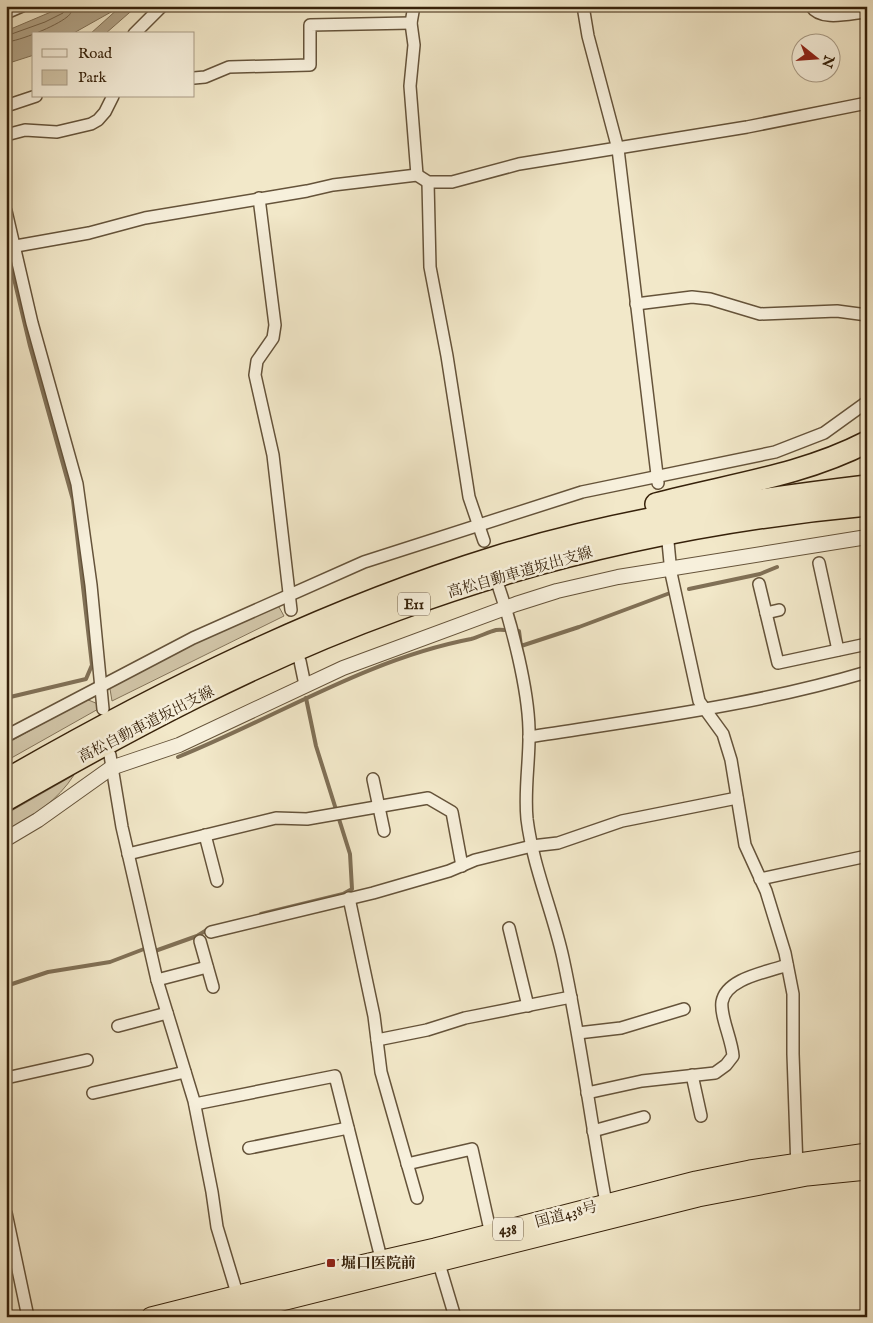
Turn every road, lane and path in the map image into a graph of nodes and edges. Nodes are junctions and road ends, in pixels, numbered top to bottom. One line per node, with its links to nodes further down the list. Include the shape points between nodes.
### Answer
1 (22, 6): 7 (street)
2 (162, 6): 9 (street)
3 (414, 6): 8 (street)
4 (583, 6): 16 (street)
5 (812, 6): 6 (street, via 814,11 824,15)
6 (867, 12)
7 (6, 13)
8 (411, 23): 10 (street, via 310,25 310,64 229,67); 17 (street, via 414,45 410,86)
9 (136, 32)
10 (195, 78)
11 (32, 97): 14 (street)
12 (112, 98): 15 (street, via 105,112 91,124 57,132 25,130)
13 (867, 103): 16 (street)
14 (6, 106)
15 (6, 135)
16 (618, 149): 18 (street, via 519,164 452,182); 22 (street)
17 (417, 175): 18 (street); 19 (street)
18 (428, 182): 28 (street, via 430,267 469,496)
19 (259, 198): 21 (street); 36 (street, via 275,325 273,338 257,361 255,376 274,455)
20 (6, 211): 21 (street)
21 (16, 246): 46 (street, via 32,323 77,484)
22 (636, 304): 23 (street, via 692,296 710,298 760,314 837,311); 26 (street)
23 (867, 315)
24 (867, 402): 26 (street, via 824,433 802,443)
25 (858, 447): 31 (highway, via 803,469)
26 (658, 480): 28 (street, via 582,492)
27 (861, 496): 31 (highway, 高松自動車道坂出支線 / E11, via 757,499); 55 (highway, 高松自動車道坂出支線 / E11, via 627,542 503,574 396,610 246,673)
28 (478, 526): 31 (street); 36 (street, via 364,562)
29 (867, 537): 33 (street)
30 (668, 542): 33 (street)
31 (491, 549): 53 (highway, 高松自動車道坂出支線 / E11, via 245,654 158,696)
32 (819, 564): 42 (street)
33 (670, 567): 37 (street, via 557,591); 47 (street, via 699,701)
34 (759, 584): 40 (street)
35 (499, 588): 37 (street)
36 (289, 594): 38 (street); 46 (street, via 193,638)
37 (506, 608): 45 (street); 50 (street, via 525,698)
38 (291, 610)
39 (779, 610): 40 (street)
40 (766, 613): 42 (street, via 778,662)
41 (867, 644): 42 (street)
42 (838, 650)
43 (300, 660): 45 (street)
44 (867, 672): 47 (street, via 805,690)
45 (305, 685): 51 (street, via 179,745)
46 (101, 686): 48 (street); 49 (street)
47 (704, 708): 50 (street); 54 (street, via 723,734)
48 (103, 709)
49 (6, 736)
50 (529, 737): 60 (street, via 526,787)
51 (111, 762): 59 (street, via 38,820); 61 (street)
52 (373, 779): 56 (street)
53 (6, 780)
54 (737, 798): 60 (street, via 622,821 558,844); 64 (street, via 745,845)
55 (6, 800)
56 (379, 805): 57 (street); 58 (street, via 307,819 276,818); 63 (street, via 428,798 452,812)
57 (384, 831)
58 (206, 835): 61 (street); 65 (street)
59 (6, 839)
60 (532, 846): 63 (street); 74 (street, via 563,955)
61 (128, 854): 72 (street)
62 (867, 856): 64 (street)
63 (462, 866): 66 (street)
64 (760, 879): 70 (street)
65 (217, 881)
66 (349, 898): 68 (street); 80 (street)
67 (508, 928): 75 (street)
68 (211, 932)
69 (200, 941): 71 (street)
70 (787, 965): 83 (street, via 736,983 727,991 722,1002 733,1056 716,1073); 95 (street, via 793,994)
71 (207, 967): 72 (street); 73 (street)
72 (158, 980): 77 (street)
73 (213, 987)
74 (571, 997): 75 (street); 79 (street)
75 (528, 1006): 80 (street)
76 (684, 1009): 79 (street, via 621,1028)
77 (167, 1013): 78 (street); 82 (street)
78 (118, 1026)
79 (578, 1032): 86 (street)
80 (377, 1040): 94 (street, via 381,1072)
81 (87, 1060): 84 (street)
82 (185, 1072): 85 (street); 87 (street)
83 (692, 1075): 86 (street, via 642,1081); 88 (street)
84 (6, 1078)
85 (93, 1093)
86 (587, 1093): 91 (street)
87 (195, 1104): 90 (street, via 335,1076); 103 (street, via 217,1228)
88 (701, 1116)
89 (644, 1117): 91 (street)
90 (348, 1128): 92 (street); 102 (street)
91 (593, 1131): 98 (street)
92 (249, 1148)
93 (867, 1154): 95 (highway, 国道438号 / 438)
94 (407, 1164): 97 (street); 100 (street, via 472,1149)
95 (797, 1170): 96 (highway, 国道438号 / 438); 98 (highway, 国道438号 / 438, via 698,1197)
96 (867, 1170)
97 (417, 1198)
98 (607, 1212): 100 (highway, 国道438号 / 438)
99 (6, 1213): 104 (street)
100 (493, 1241): 101 (highway, 国道438号 / 438)
101 (436, 1255): 102 (highway, 国道438号 / 438); 107 (street)
102 (384, 1267): 103 (highway, 国道438号 / 438)
103 (240, 1303): 105 (highway, 国道438号 / 438); 106 (highway, 国道438号 / 438)
104 (28, 1317)
105 (151, 1317)
106 (218, 1317)
107 (454, 1317)

